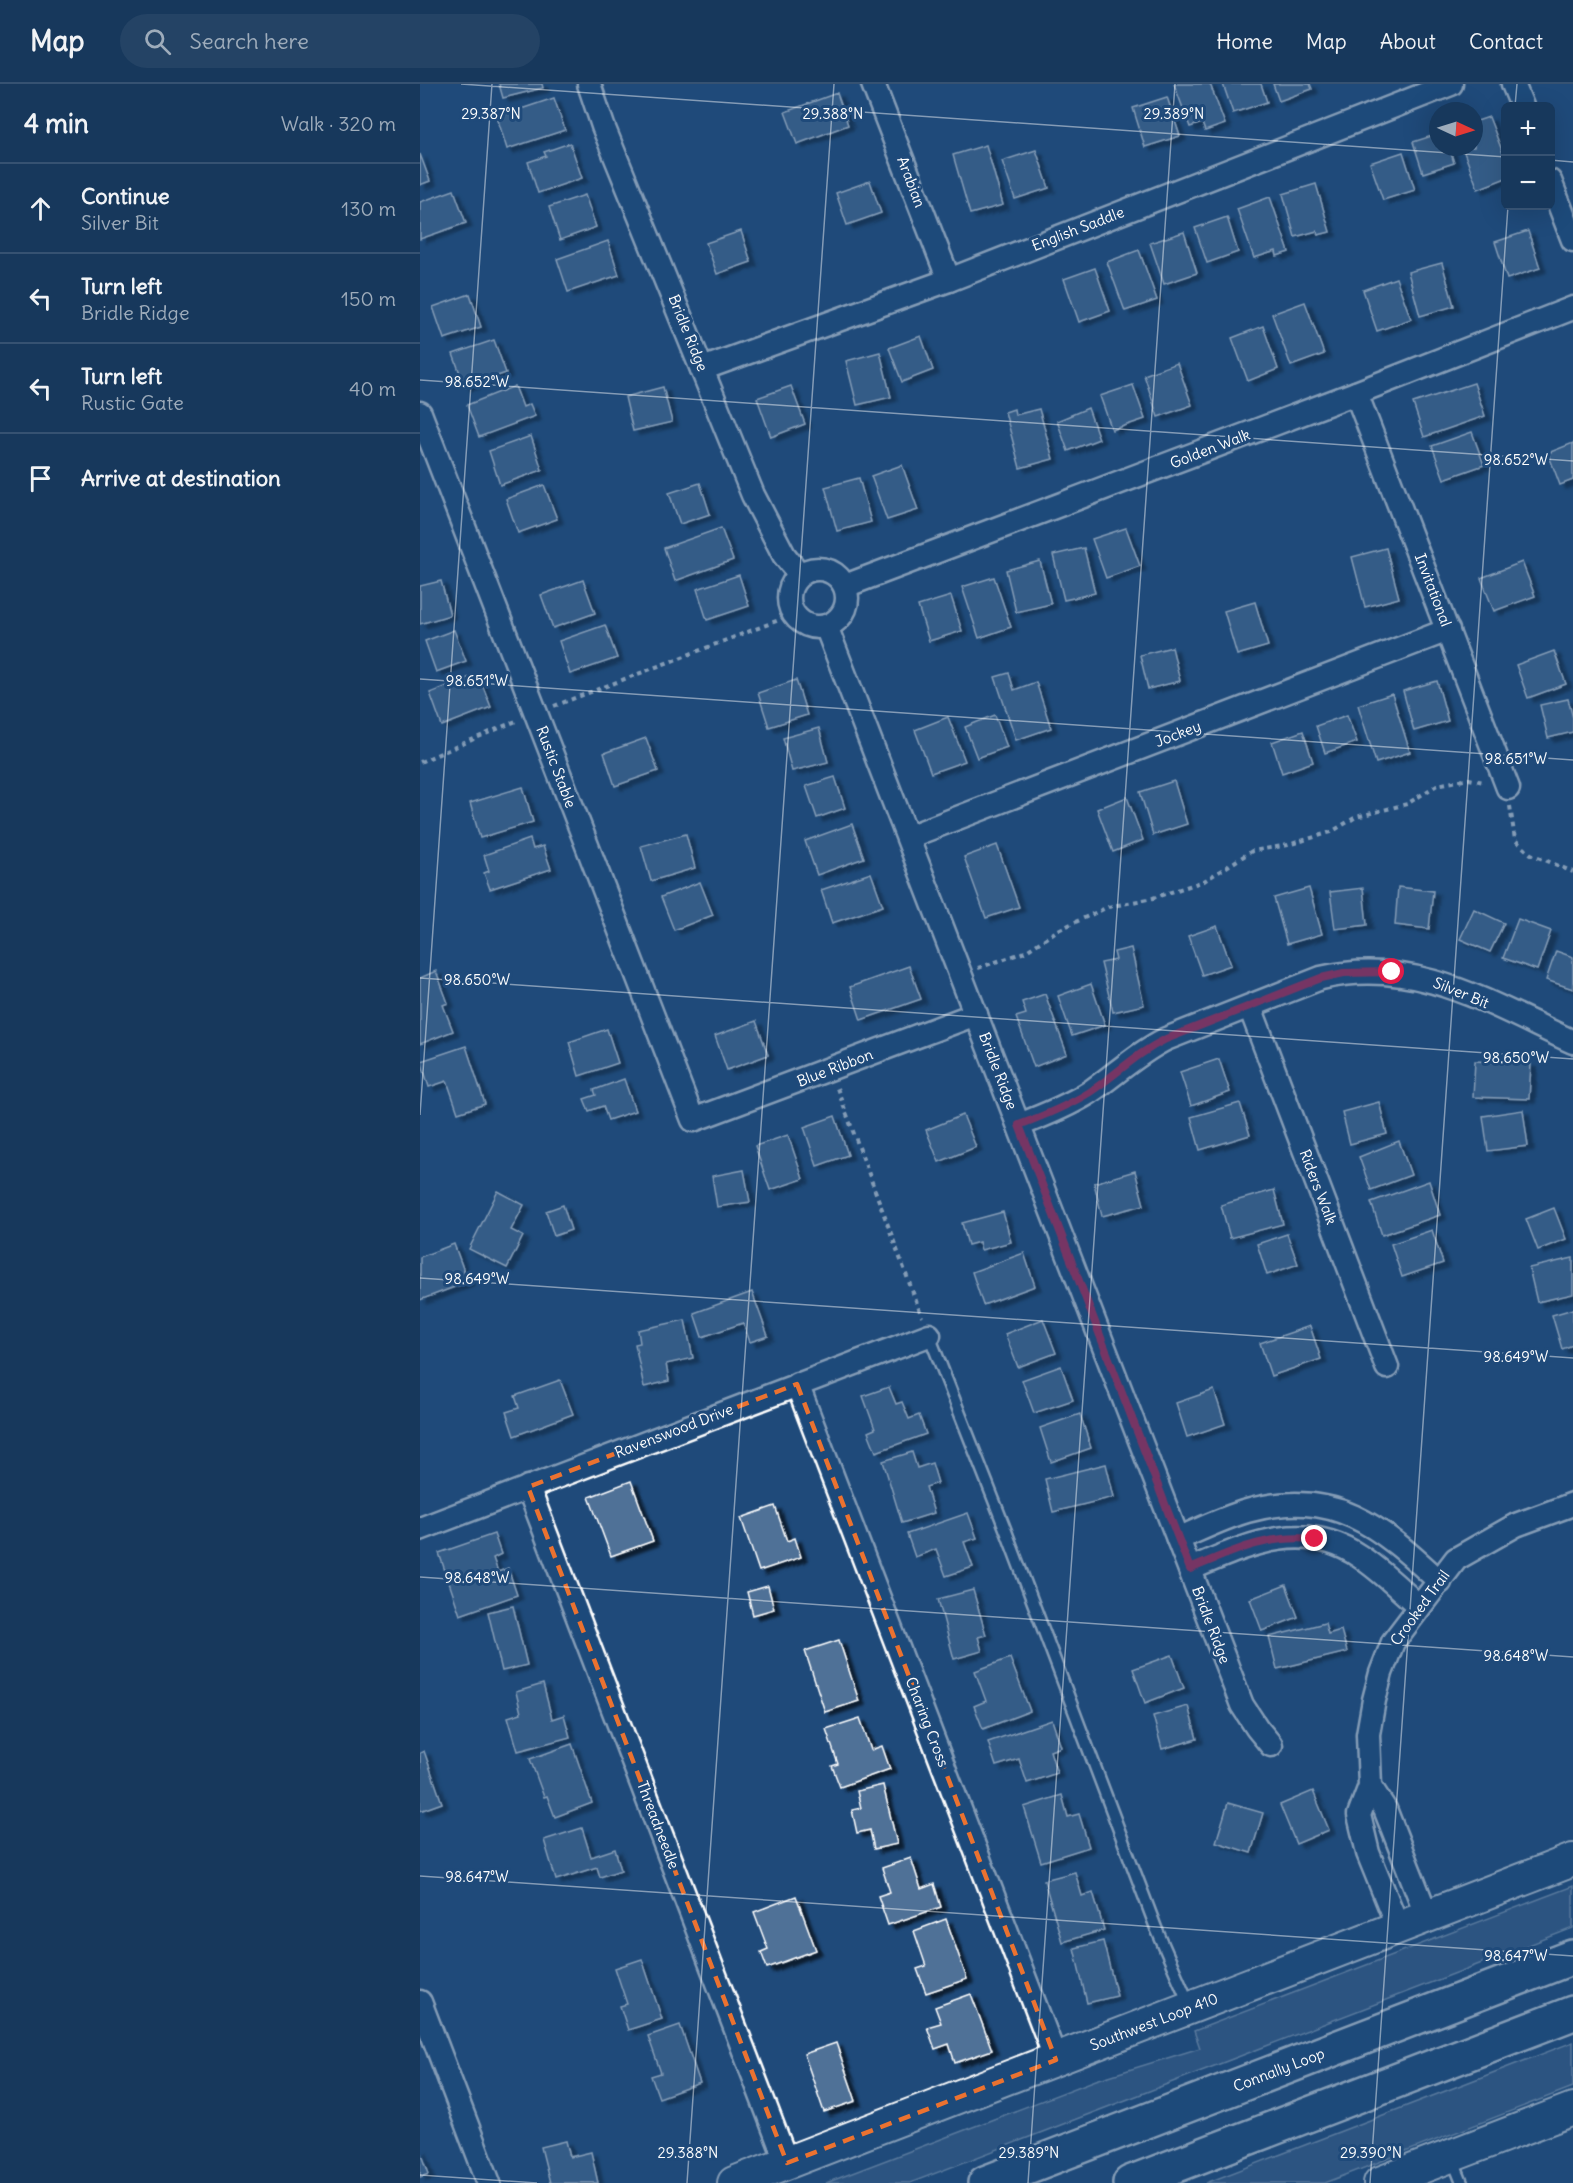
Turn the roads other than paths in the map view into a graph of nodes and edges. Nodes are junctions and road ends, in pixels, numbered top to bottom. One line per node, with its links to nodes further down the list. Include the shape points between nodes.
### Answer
1 (589, 84): 10 (street, Bridle Ridge)
2 (873, 84): 8 (street, Arabian)
3 (1452, 84): 8 (street, English Saddle)
4 (1513, 84): 5 (street)
5 (1520, 102)
6 (1555, 193): 7 (street)
7 (1573, 240)
8 (949, 280): 10 (street, English Saddle)
9 (1573, 308): 11 (street, Golden Walk)
10 (702, 369): 13 (street, Bridle Ridge, via 753,495 784,555)
11 (1356, 393): 14 (street, Golden Walk); 16 (street, Invitational)
12 (420, 413): 22 (street, Rustic Stable)
13 (800, 575): 14 (street, via 810,570 830,571); 15 (street, via 790,592 793,611 807,624)
14 (845, 586): 15 (street, via 844,610)
15 (826, 626): 18 (street, Bridle Ridge)
16 (1448, 630): 17 (street, Invitational); 18 (street, Jockey)
17 (1508, 788)
18 (908, 837): 20 (street, Bridle Ridge)
19 (1250, 1007): 21 (street, Silver Bit, via 1321,978 1344,973 1392,972 1447,984); 23 (street, Silver Bit, via 1144,1050 1089,1092); 25 (street, Riders Walk)
20 (976, 1014): 22 (street, Blue Ribbon); 23 (street, Bridle Ridge)
21 (1573, 1042)
22 (693, 1120)
23 (1019, 1125): 30 (street, Bridle Ridge)
24 (929, 1335): 26 (street, Ravenswood Drive); 41 (lane, via 1156,1928)
25 (1387, 1367)
26 (797, 1384): 27 (street, Ravenswood Drive); 43 (street, Charing Cross)
27 (528, 1487): 29 (street, Ravenswood Drive); 45 (street, Threadneedle)
28 (1573, 1504): 32 (street, Crooked Trail, via 1516,1525 1455,1559)
29 (420, 1530)
30 (1178, 1539): 31 (street, Bridle Ridge); 32 (street, via 1262,1508 1287,1504 1326,1507 1376,1527)
31 (1190, 1569): 33 (street, via 1261,1541 1315,1539 1340,1545 1358,1555); 34 (street, Bridle Ridge, via 1242,1705)
32 (1440, 1582): 33 (street, Crooked Trail)
33 (1419, 1606): 35 (street, Crooked Trail, via 1393,1642 1381,1673 1368,1734)
34 (1271, 1745)
35 (1370, 1786): 37 (street, Crooked Trail, via 1385,1809); 38 (street, Crooked Trail, via 1359,1815 1368,1853)
36 (1573, 1860): 37 (main road, Southwest Loop 410)
37 (1427, 1916): 38 (main road, Southwest Loop 410)
38 (1398, 1927): 41 (main road, Southwest Loop 410)
39 (1573, 1957): 49 (highway, Connally Loop)
40 (420, 2002): 47 (street)
41 (1191, 2008): 43 (main road, Southwest Loop 410)
42 (1573, 2013): 50 (highway)
43 (1056, 2060): 45 (main road, Southwest Loop 410)
44 (1573, 2109): 46 (main road)
45 (787, 2163): 48 (main road, Southwest Loop 410)
46 (1457, 2169): 51 (main road)
47 (489, 2183)
48 (734, 2183)
49 (985, 2183)
50 (1130, 2183)
51 (1380, 2183)

